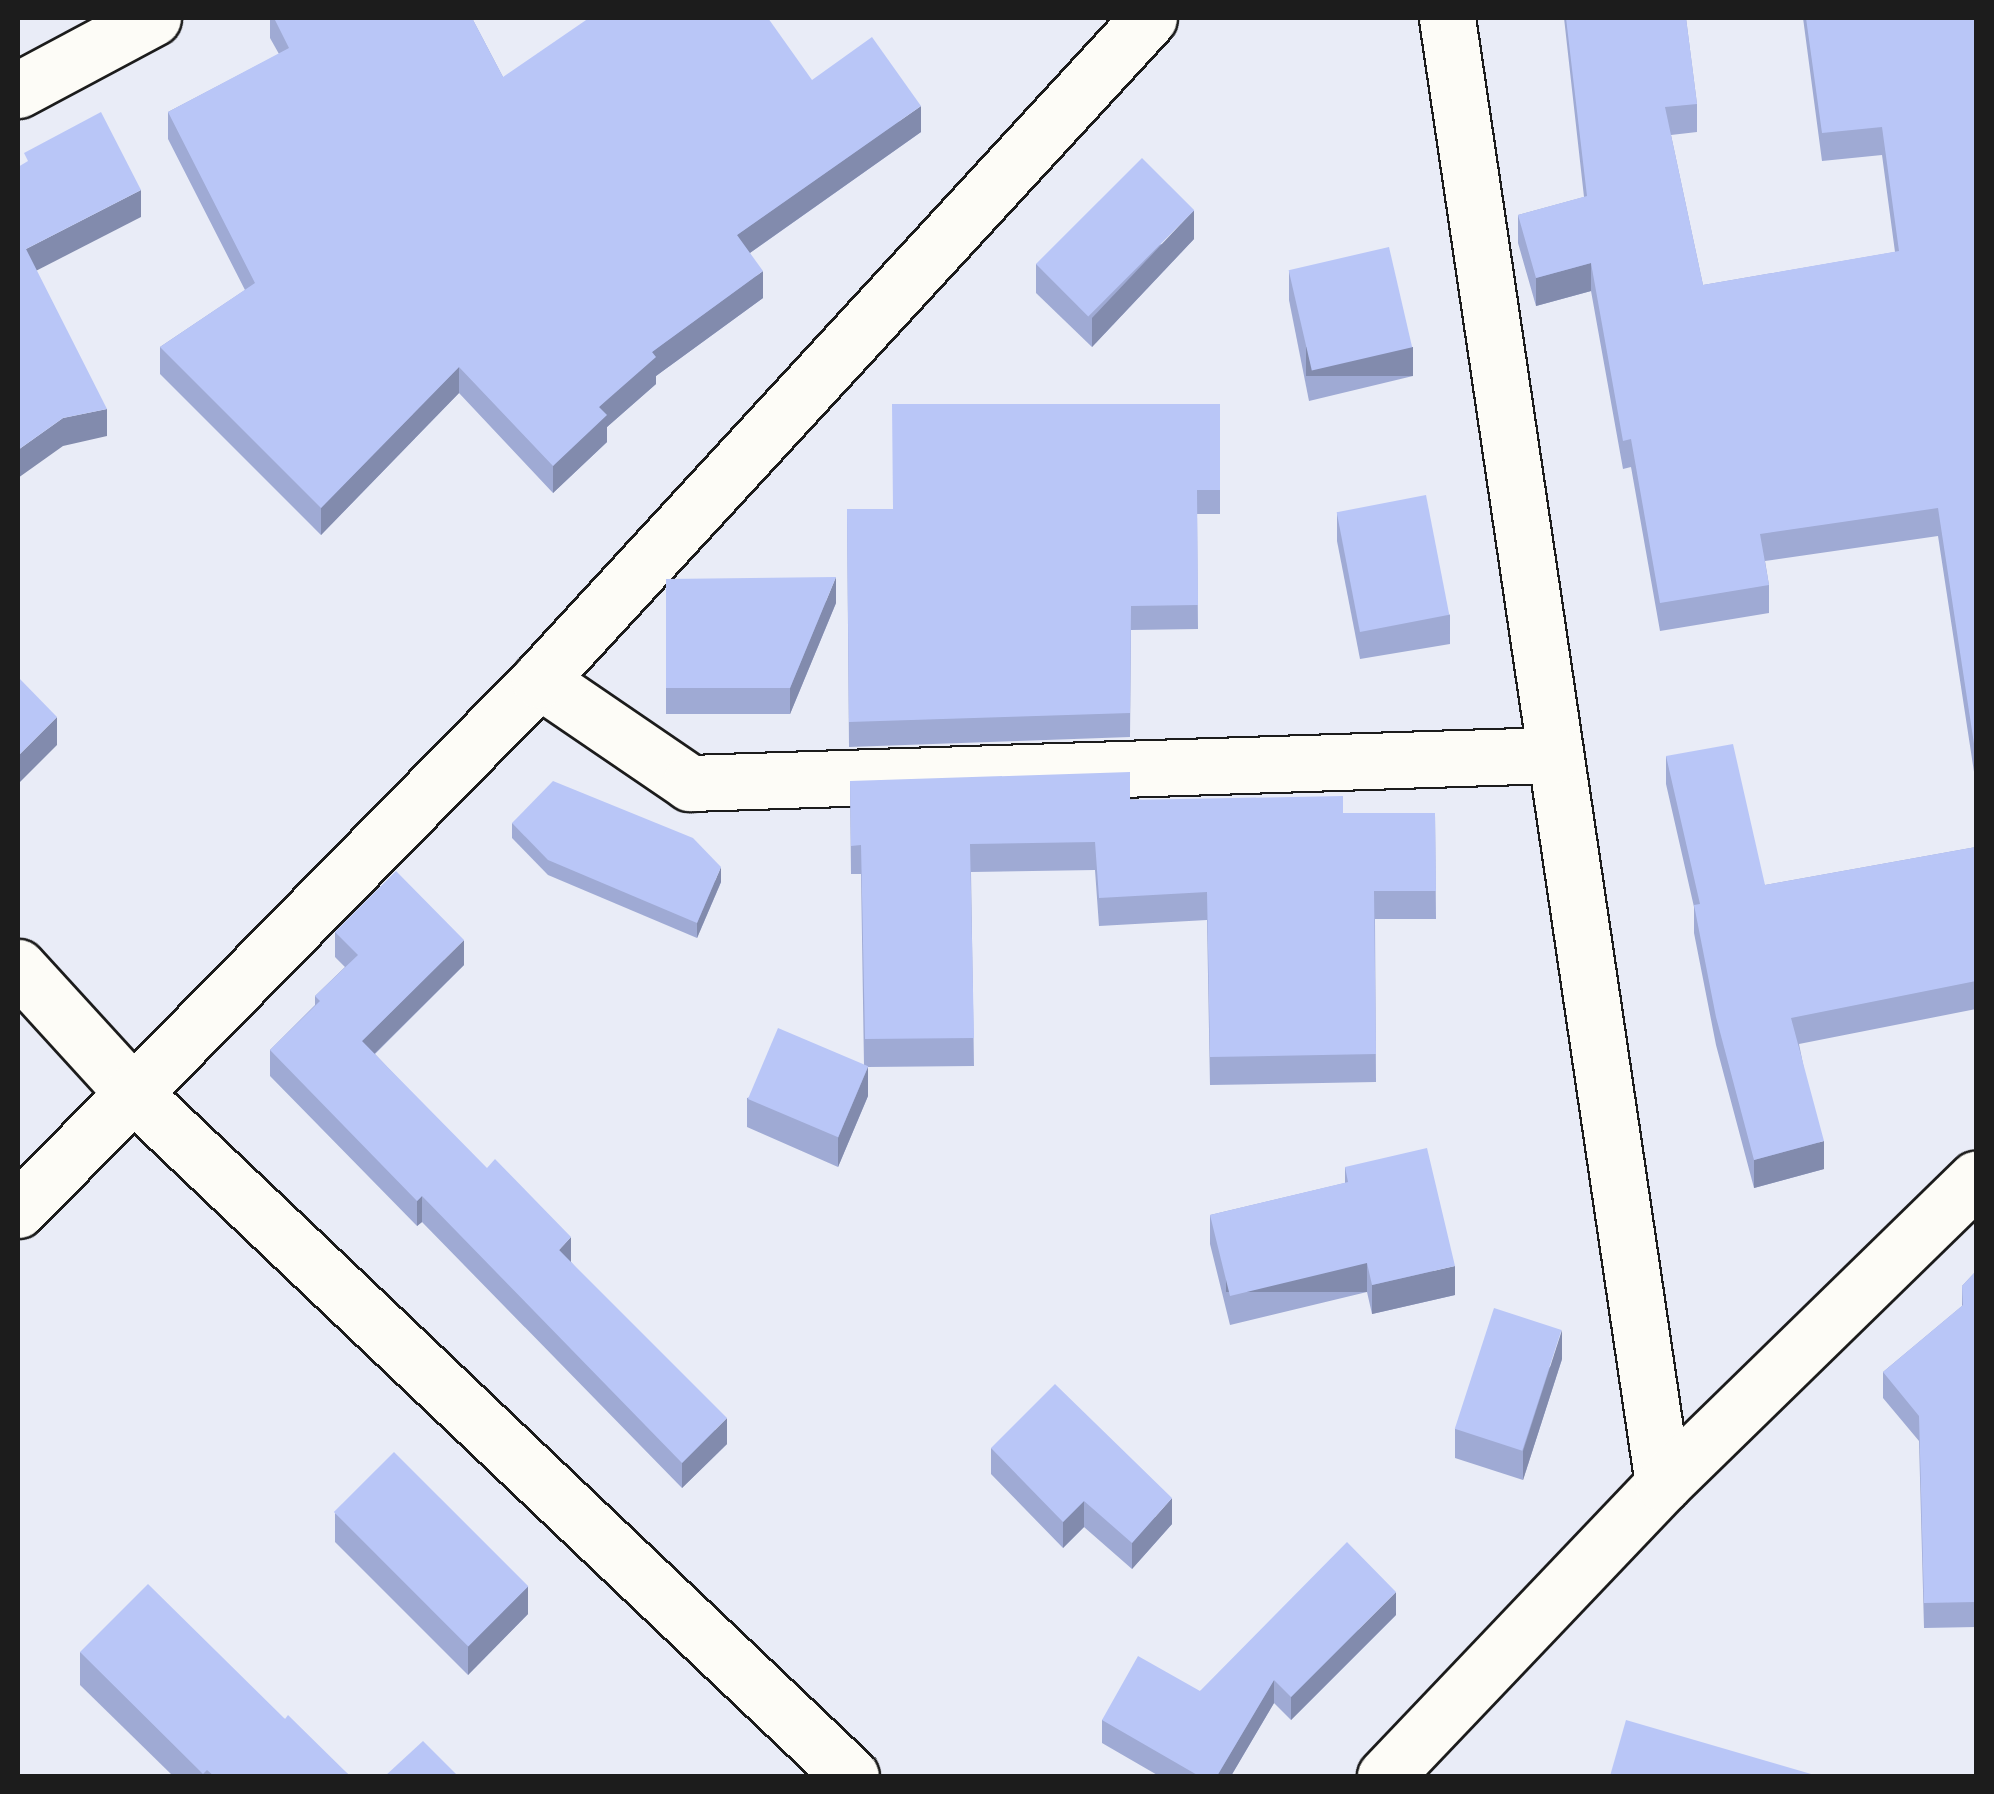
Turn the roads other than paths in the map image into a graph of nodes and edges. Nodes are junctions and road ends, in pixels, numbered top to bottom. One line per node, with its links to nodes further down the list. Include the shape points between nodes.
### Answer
1 (151, 18): 4 (street)
2 (1148, 18): 5 (street)
3 (1447, 18): 6 (street)
4 (18, 90)
5 (539, 680): 6 (street, via 690,783); 8 (street)
6 (1554, 755): 11 (street)
7 (18, 967): 8 (street)
8 (132, 1092): 10 (street); 12 (street)
9 (1976, 1180): 11 (street)
10 (18, 1210)
11 (1662, 1484): 13 (street)
12 (851, 1776)
13 (1385, 1776)

